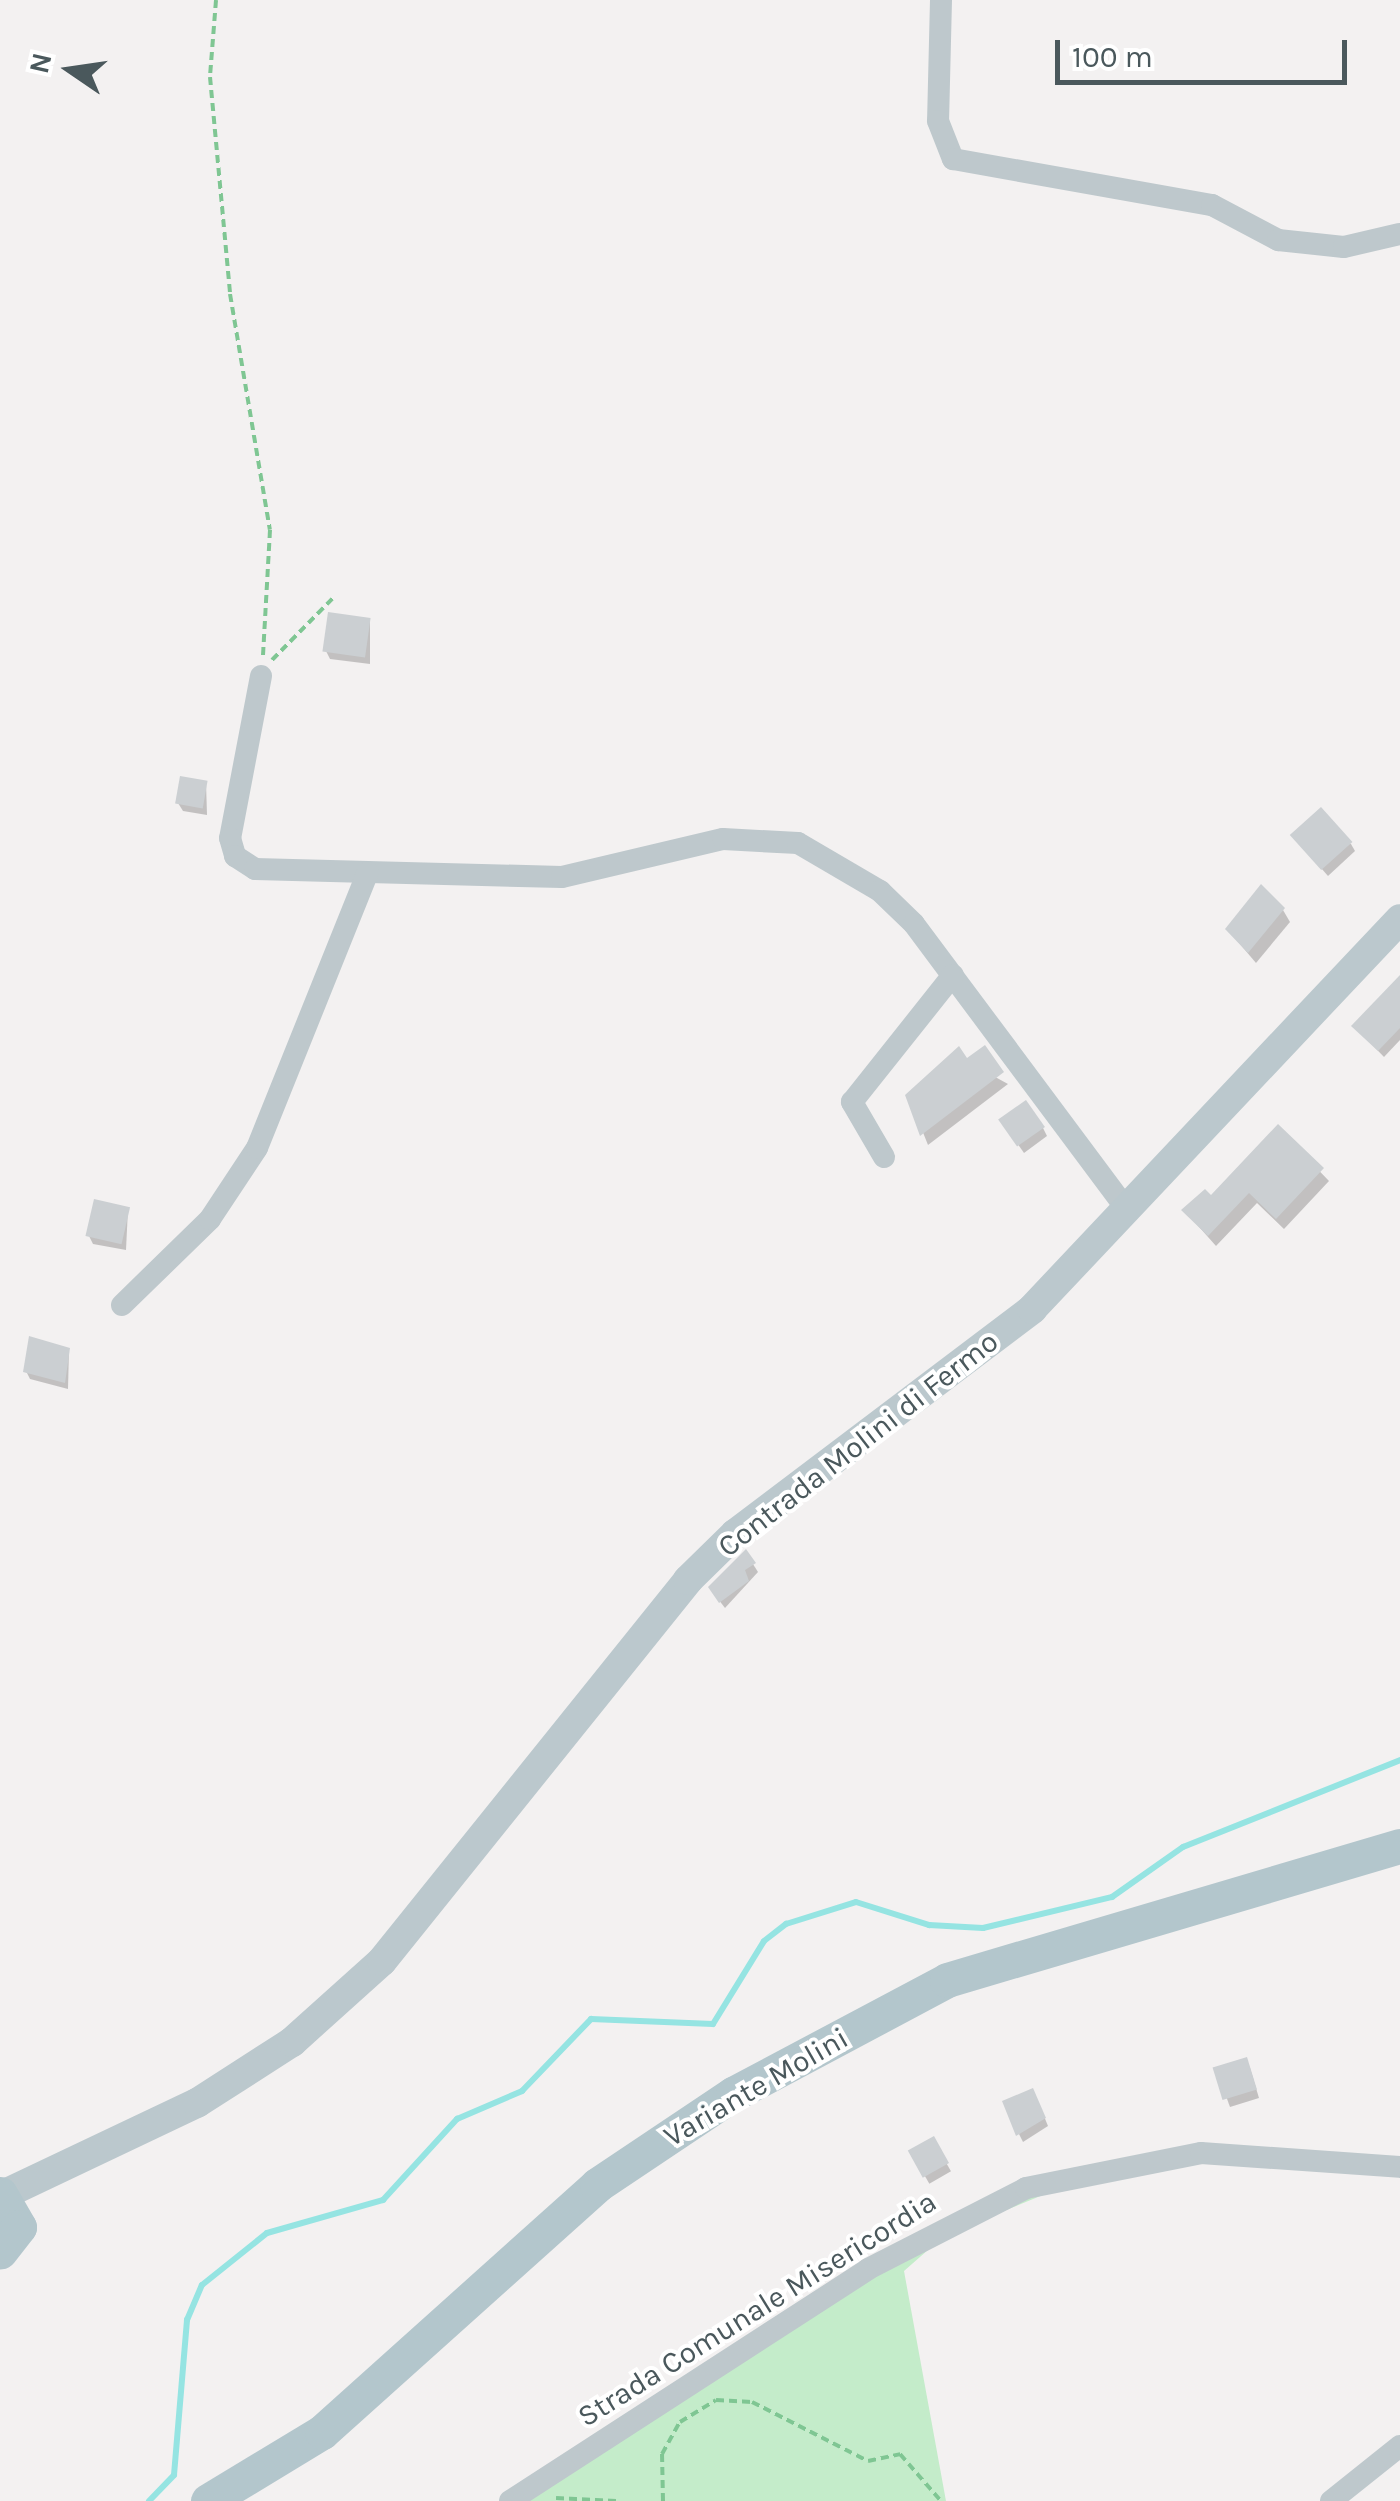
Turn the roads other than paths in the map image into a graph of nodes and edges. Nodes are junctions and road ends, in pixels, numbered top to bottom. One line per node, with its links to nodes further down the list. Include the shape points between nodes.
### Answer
1 (940, 0): 2 (street, via 938,121 953,159 1212,205 1278,240 1344,248)
2 (1400, 234)
3 (262, 676): 4 (street, via 233,819 235,856 255,868)
4 (368, 872): 6 (street, via 598,875 723,839 798,843 880,891); 9 (street, via 249,1162 210,1219)
5 (1400, 919): 8 (main road, Contrada Molini di Fermo)
6 (953, 975): 7 (street, via 852,1102); 8 (street)
7 (884, 1158)
8 (1127, 1210): 12 (main road, Contrada Molini di Fermo, via 1032,1309 735,1534 688,1580 382,1961 292,2042 197,2103)
9 (122, 1306)
10 (1400, 1846): 16 (main road, Variante Molini, via 948,1980 732,2094 597,2185 322,2432)
11 (1400, 2167): 15 (street, Strada Comunale Misericordia, via 1201,2153 1026,2188 883,2260)
12 (7, 2202): 13 (main road, via 16,2236)
13 (0, 2251)
14 (1400, 2446): 17 (street)
15 (512, 2500)
16 (208, 2501)
17 (1331, 2501)

